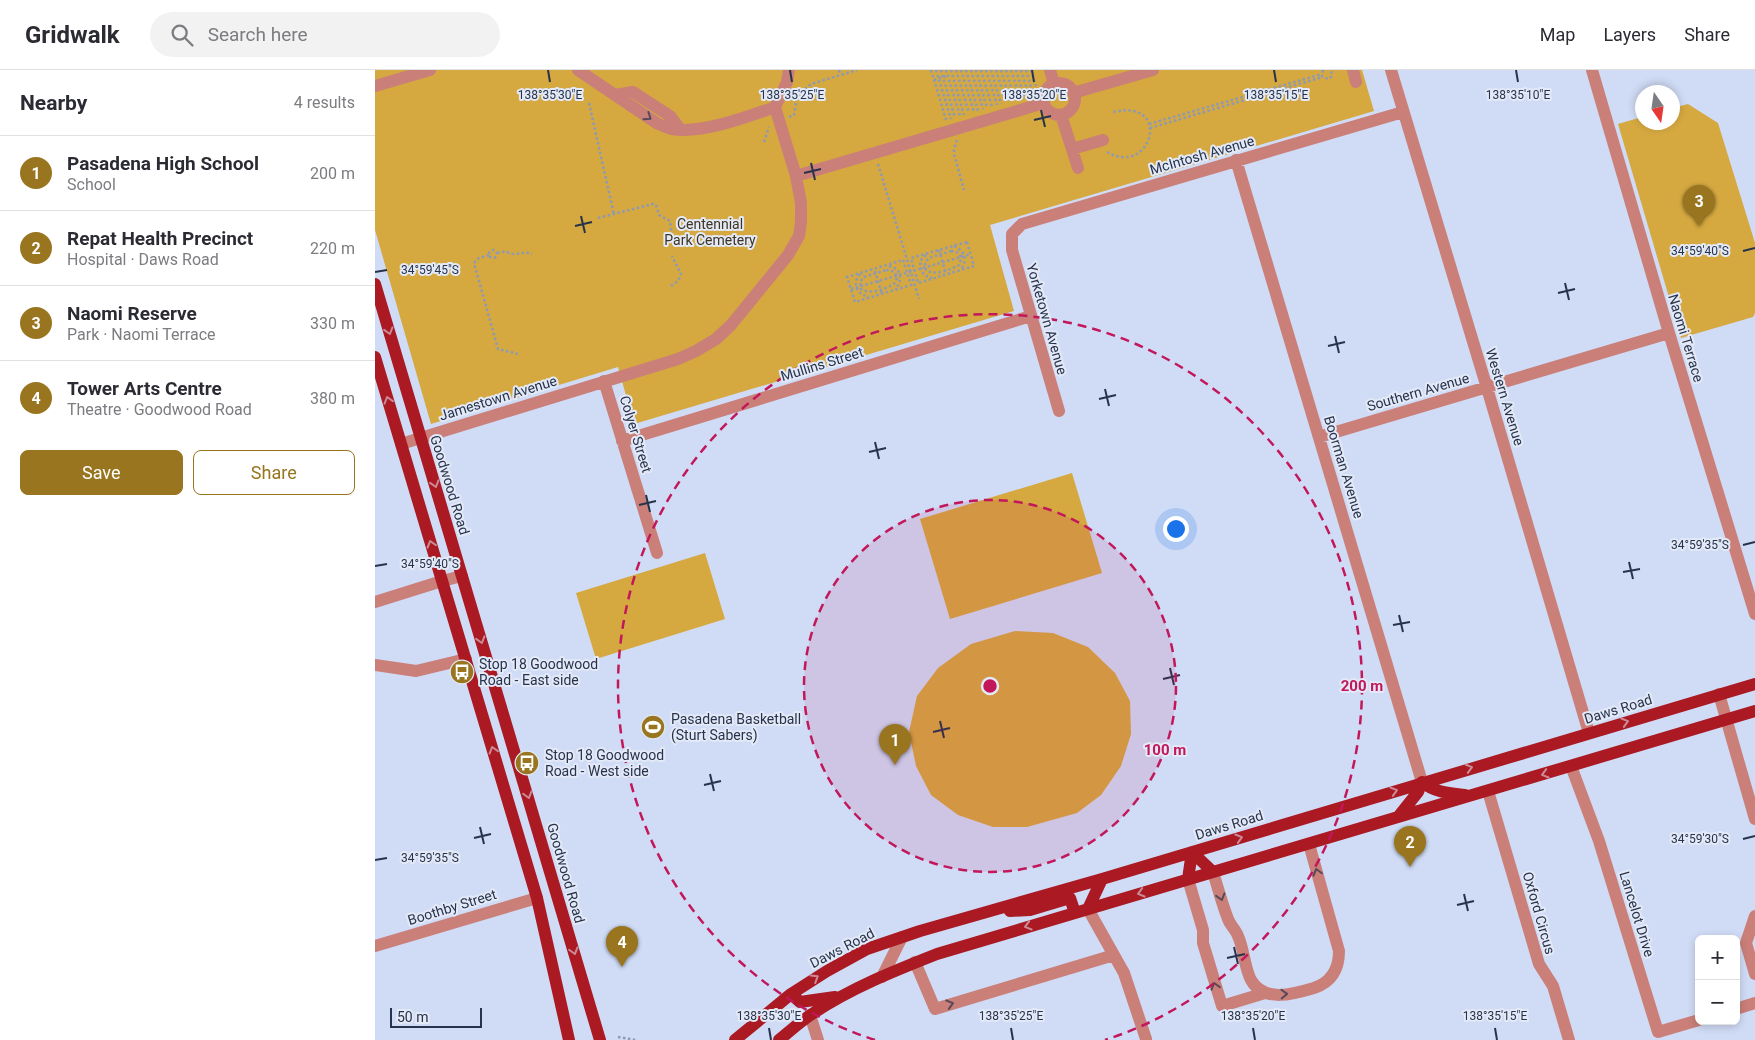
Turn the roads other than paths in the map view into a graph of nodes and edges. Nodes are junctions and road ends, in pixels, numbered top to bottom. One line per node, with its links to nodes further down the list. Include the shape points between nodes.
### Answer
1 (430, 70): 9 (street)
2 (578, 70): 11 (street, one-way to 11, via 657,124 672,129 718,124)
3 (789, 70): 11 (street)
4 (1049, 70): 8 (street)
5 (1153, 70): 10 (street)
6 (1391, 70): 12 (street, Western Avenue)
7 (1592, 70): 23 (street, Naomi Terrace)
8 (1054, 84): 10 (street, via 1065,84); 14 (street, via 1044,95)
9 (375, 86)
10 (1073, 93): 13 (street, via 1075,102 1072,108)
11 (775, 107): 19 (street, Jamestown Avenue)
12 (1403, 112): 17 (street, McIntosh Avenue); 26 (street, Western Avenue)
13 (1061, 114): 14 (street, via 1046,108); 16 (street)
14 (994, 118): 19 (street)
15 (1100, 141): 16 (street)
16 (1072, 149): 18 (street)
17 (1236, 160): 20 (street, McIntosh Avenue, via 1022,224); 29 (street, Boorman Avenue)
18 (1077, 168)
19 (795, 176): 25 (street, Jamestown Avenue, via 801,203 799,236 787,256 731,325 716,339 678,359)
20 (1013, 234): 22 (street, Yorketown Avenue, via 1012,250)
21 (375, 284): 28 (main road, Goodwood Road, one-way to 28)
22 (1031, 316): 27 (street, Yorketown Avenue); 30 (street, Mullins Street)
23 (1669, 333): 26 (street, Southern Avenue); 36 (street, Naomi Terrace)
24 (375, 357): 31 (main road, one-way to 24)
25 (604, 381): 28 (street, Jamestown Avenue); 30 (street, Colyer Street)
26 (1487, 388): 29 (street, Southern Avenue); 43 (street, Western Avenue)
27 (1059, 411)
28 (421, 437): 31 (street, Jamestown Avenue); 33 (main road, Goodwood Road, one-way to 33)
29 (1319, 437): 45 (street, Boorman Avenue)
30 (622, 441): 32 (street, Colyer Street)
31 (401, 444): 34 (main road, one-way to 31)
32 (657, 553)
33 (462, 576): 34 (street); 72 (main road, Goodwood Road, one-way to 72)
34 (442, 581): 35 (street); 37 (main road)
35 (375, 602)
36 (1755, 614)
37 (465, 659): 38 (street, via 416,671); 55 (main road, one-way to 37)
38 (375, 665)
39 (1755, 684): 40 (main road, Daws Road)
40 (1719, 694): 42 (street); 43 (main road, Daws Road, one-way to 40)
41 (1755, 712): 42 (main road)
42 (1726, 720): 44 (main road); 49 (street)
43 (1589, 733): 45 (main road, Daws Road, one-way to 43)
44 (1571, 766): 46 (main road, one-way to 46); 73 (street, Lancelot Drive, via 1599,841 1659,1032)
45 (1422, 782): 47 (main road, via 1438,792); 48 (main road); 51 (main road, Daws Road, one-way to 45)
46 (1488, 790): 47 (main road); 81 (street, Oxford Circus, via 1539,964 1553,986)
47 (1470, 796): 48 (main road)
48 (1399, 817): 50 (main road)
49 (1755, 819)
50 (1309, 844): 52 (main road); 66 (street, one-way to 50, via 1284,995 1322,985 1336,971 1339,962 1339,951)
51 (1192, 852): 52 (main road); 53 (main road, Daws Road); 54 (main road)
52 (1213, 872): 54 (main road); 66 (street, one-way to 66, via 1229,922 1238,934 1251,979)
53 (1103, 879): 56 (main road); 58 (main road, Daws Road)
54 (1188, 879): 56 (main road, one-way to 56); 66 (street, one-way to 54, via 1221,1006)
55 (537, 898): 61 (street, Boothby Street); 76 (main road)
56 (1088, 909): 57 (main road); 62 (street)
57 (1075, 913): 58 (main road, via 1071,898 1030,910); 63 (main road, one-way to 63)
58 (982, 914): 60 (main road, Daws Road)
59 (1755, 916): 64 (street, via 1746,944)
60 (902, 937): 65 (street); 67 (main road, Daws Road, one-way to 60, via 867,949)
61 (375, 946)
62 (1113, 954): 63 (street, one-way to 62, via 935,1009); 75 (street, via 1124,973)
63 (915, 962): 65 (main road)
64 (1755, 974)
65 (882, 976): 68 (main road)
66 (1265, 993)
67 (791, 994): 68 (main road, via 800,1002); 78 (main road, Daws Road)
68 (839, 997): 71 (main road)
69 (1755, 1003): 70 (street)
70 (1740, 1008)
71 (810, 1015): 79 (main road); 80 (street)
72 (595, 1021): 74 (main road); 77 (main road, Goodwood Road)
73 (1695, 1021)
74 (612, 1038)
75 (1146, 1039)
76 (569, 1040)
77 (600, 1040)
78 (735, 1040)
79 (779, 1040)
80 (818, 1040)
81 (1569, 1040)

